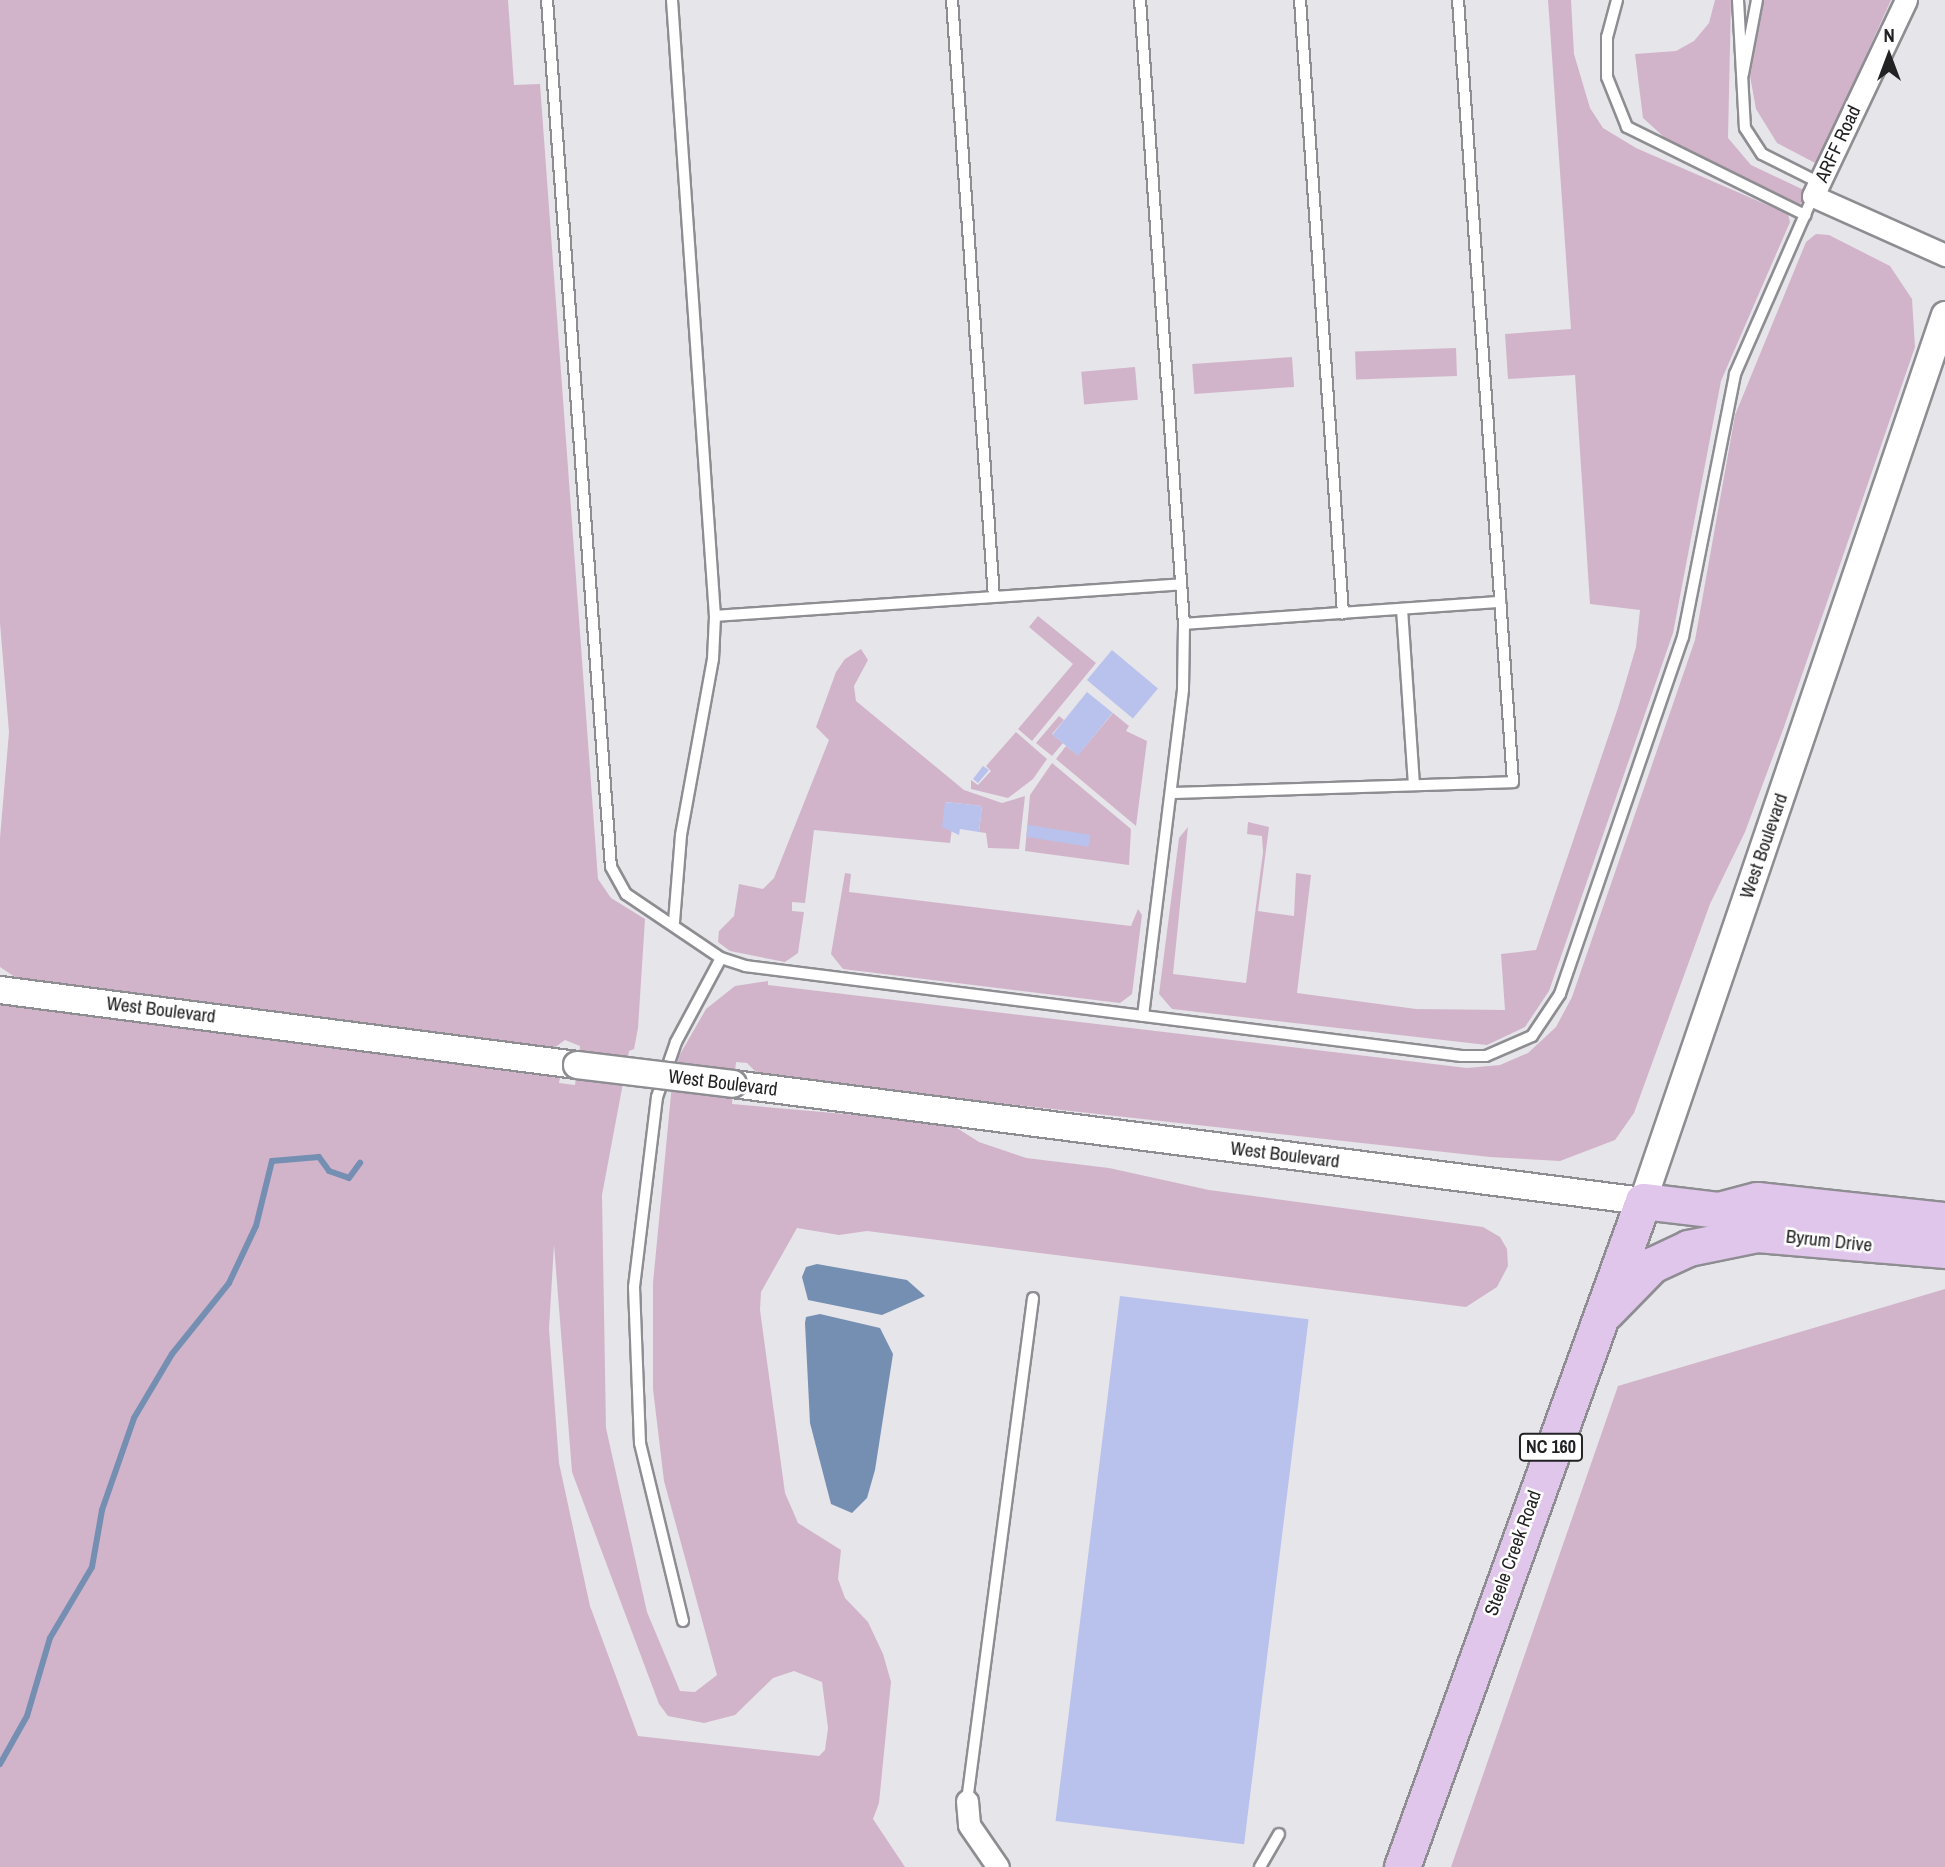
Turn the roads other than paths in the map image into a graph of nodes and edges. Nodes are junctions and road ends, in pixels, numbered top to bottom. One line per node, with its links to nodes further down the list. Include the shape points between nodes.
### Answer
1 (547, 0): 24 (lane, via 609,857 626,894)
2 (672, 0): 20 (lane)
3 (953, 0): 16 (lane)
4 (1140, 0): 15 (lane)
5 (1300, 0): 19 (lane)
6 (1458, 0): 17 (lane)
7 (1617, 0): 12 (lane, via 1607,37 1607,77 1627,127)
8 (1738, 0): 11 (lane)
9 (1757, 0): 11 (lane)
10 (1906, 0): 12 (street, ARFF Road)
11 (1739, 97): 12 (lane, via 1745,128 1762,154)
12 (1813, 198): 13 (street, ARFF Road); 27 (lane, via 1727,399 1684,637 1548,1018 1511,1048 1461,1056)
13 (1945, 255)
14 (1945, 315): 28 (street, West Boulevard)
15 (1181, 584): 16 (lane); 21 (lane)
16 (994, 597): 20 (lane)
17 (1500, 602): 18 (lane); 22 (lane, via 1513,782)
18 (1402, 609): 19 (lane); 22 (lane)
19 (1343, 613): 21 (lane)
20 (715, 616): 24 (lane)
21 (1184, 624): 23 (lane)
22 (1414, 785): 23 (lane)
23 (1171, 793): 27 (lane)
24 (674, 922): 25 (lane)
25 (721, 958): 27 (lane, via 745,966); 35 (lane, via 676,1042 657,1097 634,1287 640,1443)
26 (0, 990): 28 (street, West Boulevard, bridge)
27 (1143, 1016)
28 (1643, 1201): 29 (main road, Byrum Drive); 34 (main road, Steele Creek Road / NC 160)
29 (1718, 1210): 30 (main road, Byrum Drive, via 1757,1200); 31 (main road, Byrum Drive)
30 (1945, 1220)
31 (1757, 1234): 32 (main road, Byrum Drive); 34 (main road, via 1698,1245 1652,1265)
32 (1945, 1250)
33 (1033, 1298): 36 (lane)
34 (1598, 1320): 40 (main road, Steele Creek Road / NC 160)
35 (683, 1621)
36 (967, 1801): 38 (street, via 969,1825)
37 (1279, 1834): 39 (lane)
38 (998, 1867)
39 (1260, 1867)
40 (1402, 1867)

